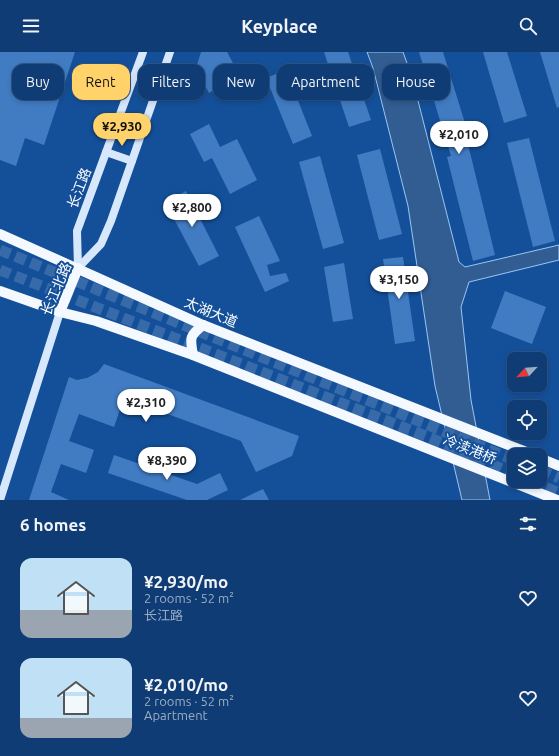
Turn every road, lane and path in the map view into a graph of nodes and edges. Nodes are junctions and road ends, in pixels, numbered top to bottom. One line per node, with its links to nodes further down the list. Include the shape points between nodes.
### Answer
1 (143, 52): 3 (main road, 长江路)
2 (170, 52): 4 (main road, 长江北路)
3 (106, 152): 4 (main road); 6 (main road, 长江路, via 77,231)
4 (132, 161): 6 (main road, 长江北路, via 101,244)
5 (0, 234): 6 (main road, 太湖大道)
6 (78, 268): 8 (main road, 长江北路); 9 (main road, 太湖大道)
7 (0, 291): 8 (main road)
8 (60, 312): 10 (main road, via 96,321); 15 (main road, 长江北路)
9 (203, 325): 10 (main road, via 193,333 190,340); 11 (main road, 太湖大道)
10 (193, 355): 16 (main road, 冷渎港桥)
11 (414, 408): 12 (main road, 冷渎港桥)
12 (518, 448)
13 (547, 461): 14 (main road)
14 (559, 466)
15 (0, 500)
16 (557, 500)

